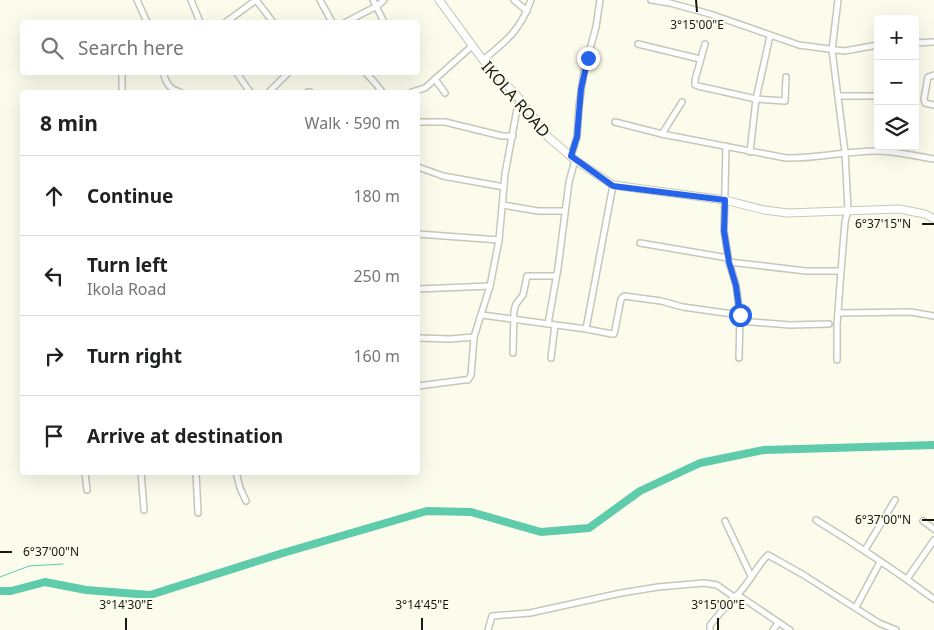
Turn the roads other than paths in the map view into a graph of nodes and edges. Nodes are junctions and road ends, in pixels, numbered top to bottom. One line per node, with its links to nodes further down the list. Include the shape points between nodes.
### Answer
1 (137, 0): 16 (street)
2 (191, 0): 17 (street)
3 (256, 0): 18 (street); 19 (street)
4 (320, 0): 20 (street)
5 (373, 0): 14 (street)
6 (384, 0): 14 (street)
7 (438, 0): 28 (street, IKOLA ROAD)
8 (514, 0): 15 (street)
9 (531, 0): 15 (street)
10 (600, 0): 61 (street, via 584,72)
11 (651, 0): 23 (street, via 710,14)
12 (830, 0): 13 (street)
13 (838, 1): 30 (street)
14 (377, 6): 21 (street); 22 (street)
15 (527, 11): 32 (street, via 512,36)
16 (147, 20)
17 (199, 20)
18 (229, 20)
19 (271, 20)
20 (331, 20)
21 (350, 20)
22 (383, 20)
23 (770, 36): 30 (street); 51 (street)
24 (934, 42): 25 (street)
25 (919, 43)
26 (638, 44): 31 (street)
27 (705, 44): 31 (street)
28 (472, 46): 32 (street, IKOLA ROAD); 40 (street)
29 (874, 46): 30 (street)
30 (832, 50): 48 (street)
31 (700, 59): 51 (street, via 695,85)
32 (483, 60): 50 (street, IKOLA ROAD)
33 (122, 75): 41 (street)
34 (164, 75): 42 (street)
35 (238, 75): 43 (street)
36 (286, 75): 44 (street)
37 (368, 75): 45 (street)
38 (934, 75): 53 (street, via 928,77 924,99 925,103)
39 (786, 77): 51 (street, via 786,100)
40 (435, 79): 46 (street); 47 (street)
41 (122, 90)
42 (172, 90)
43 (249, 90)
44 (274, 90)
45 (380, 90)
46 (418, 90)
47 (446, 93)
48 (838, 96): 49 (street); 60 (street)
49 (874, 96)
50 (519, 98): 57 (street); 61 (street, IKOLA ROAD, via 548,137)
51 (756, 99): 59 (street)
52 (682, 102): 56 (street)
53 (934, 105)
54 (420, 122): 57 (street, via 445,122)
55 (615, 122): 56 (street)
56 (662, 134): 58 (street)
57 (513, 136): 65 (street)
58 (726, 146): 59 (street); 66 (street)
59 (750, 152): 60 (street, via 806,159)
60 (845, 152): 62 (street, via 878,151); 68 (street)
61 (573, 158): 64 (street, IKOLA ROAD); 69 (street)
62 (934, 159)
63 (420, 168): 65 (street, via 442,176)
64 (613, 186): 66 (street, IKOLA ROAD); 87 (street)
65 (504, 187): 67 (street)
66 (725, 200): 68 (street, IKOLA ROAD, via 788,213); 74 (street, via 724,231)
67 (503, 205): 69 (street, via 538,211); 72 (street)
68 (848, 210): 70 (street, IKOLA ROAD, via 900,209); 75 (street)
69 (564, 211): 76 (street)
70 (934, 219)
71 (420, 234): 72 (street)
72 (499, 240): 77 (street)
73 (640, 243): 74 (street)
74 (729, 260): 75 (street, via 806,271); 82 (street)
75 (841, 270): 79 (street)
76 (556, 276): 83 (street, via 526,276 523,295 514,311); 84 (street)
77 (490, 286): 78 (street); 80 (street)
78 (420, 288)
79 (838, 313): 81 (street, via 911,312); 93 (street)
80 (482, 315): 83 (street); 88 (street)
81 (934, 316)
82 (739, 318): 85 (street, via 790,325); 87 (street, via 624,296 614,334); 92 (street)
83 (515, 319): 84 (street); 90 (street)
84 (548, 324): 86 (street)
85 (829, 324)
86 (555, 325): 87 (street); 91 (street)
87 (586, 329)
88 (474, 336): 89 (street, via 450,340); 94 (street, via 470,378)
89 (420, 338)
90 (513, 353)
91 (550, 358)
92 (739, 358)
93 (838, 360)
94 (420, 386)
95 (86, 475): 99 (street)
96 (141, 475): 102 (street)
97 (196, 475): 103 (street)
98 (237, 475): 101 (street)
99 (87, 490)
100 (895, 500): 109 (street)
101 (246, 502)
102 (144, 510)
103 (198, 513)
104 (816, 520): 109 (street)
105 (725, 521): 111 (street)
106 (923, 521): 107 (street)
107 (934, 529)
108 (934, 540): 112 (street)
109 (865, 550): 110 (street)
110 (880, 562): 112 (street); 115 (street)
111 (751, 576): 113 (street); 115 (street, via 770,555)
112 (907, 580): 114 (street)
113 (736, 596): 116 (street); 117 (street, via 710,584 658,587 530,613 492,616); 118 (street, via 710,625)
114 (934, 599)
115 (856, 607): 121 (street)
116 (778, 623): 119 (street); 120 (street)
117 (488, 630)
118 (710, 630)
119 (773, 630)
120 (790, 630)
121 (896, 630)

